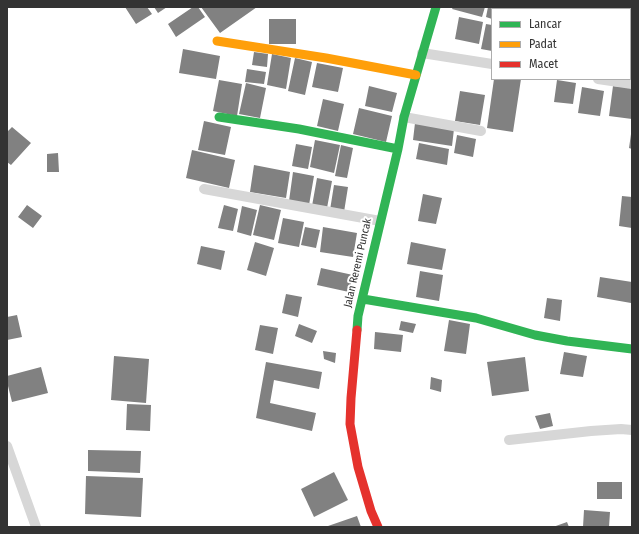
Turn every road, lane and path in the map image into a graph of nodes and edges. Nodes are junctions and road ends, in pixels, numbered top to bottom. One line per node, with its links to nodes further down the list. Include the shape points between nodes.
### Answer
1 (436, 7): 3 (street, Jalan Reremi Puncak)
2 (217, 41): 5 (street)
3 (422, 53): 4 (street); 5 (street, Jalan Reremi Puncak)
4 (491, 64)
5 (416, 75): 9 (street, Jalan Reremi Puncak)
6 (605, 80): 7 (street)
7 (632, 84)
8 (219, 117): 11 (street, via 299,129)
9 (404, 117): 10 (street); 11 (street, Jalan Reremi Puncak)
10 (481, 131)
11 (398, 149): 13 (street, Jalan Reremi Puncak)
12 (204, 189): 13 (street)
13 (380, 221): 14 (street, Jalan Reremi Puncak)
14 (363, 299): 15 (street, via 476,318 535,335 567,341); 20 (street, Jalan Reremi Puncak, via 358,316 350,424 358,467)
15 (632, 348)
16 (632, 430): 17 (street, via 591,431)
17 (509, 440)
18 (7, 446): 19 (street)
19 (36, 527)
20 (378, 527)

